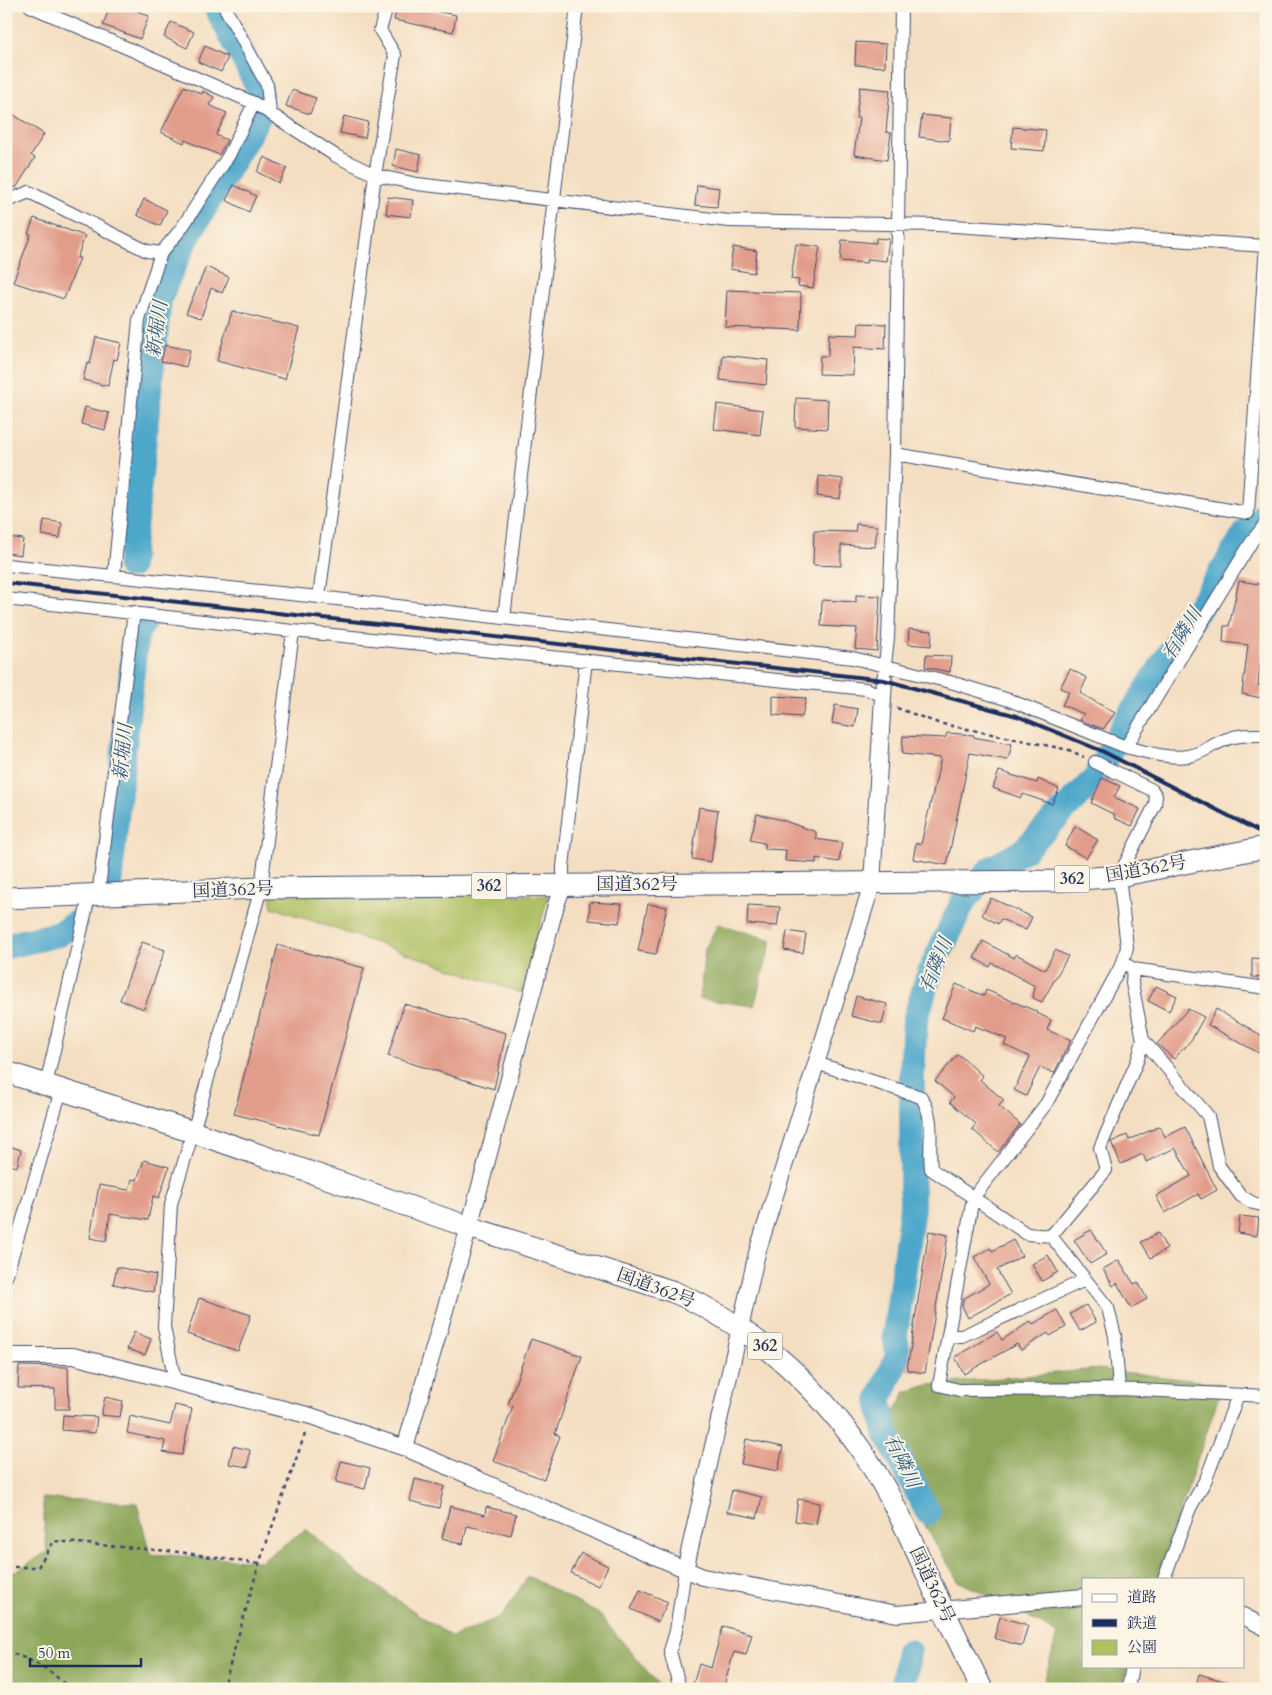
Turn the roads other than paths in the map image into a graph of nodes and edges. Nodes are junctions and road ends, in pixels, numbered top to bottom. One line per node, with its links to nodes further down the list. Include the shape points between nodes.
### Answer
1 (30, 6): 6 (street)
2 (224, 6): 7 (street, via 267,85)
3 (387, 6): 8 (street, via 380,30 395,55)
4 (577, 6): 10 (street)
5 (901, 6): 11 (street)
6 (254, 103): 7 (street); 13 (street, via 229,155 181,229)
7 (270, 112): 8 (street, via 336,156)
8 (375, 175): 10 (street, via 417,184); 19 (street)
9 (6, 197): 13 (street, via 10,200 29,192 147,251)
10 (554, 202): 11 (street, via 729,221); 22 (street)
11 (897, 224): 12 (street); 14 (street)
12 (1266, 245): 15 (street)
13 (161, 253): 18 (street, via 139,320)
14 (895, 454): 15 (street); 25 (street, via 888,638)
15 (1251, 514): 16 (street)
16 (1265, 524): 27 (street)
17 (6, 565): 18 (street)
18 (114, 575): 19 (street)
19 (319, 597): 22 (street)
20 (6, 599): 21 (street)
21 (134, 612): 23 (street); 34 (street)
22 (504, 618): 25 (street, via 852,658)
23 (293, 631): 24 (street); 33 (street)
24 (586, 660): 25 (street, via 866,689); 32 (street)
25 (883, 686): 27 (street, via 1009,700); 31 (street)
26 (1266, 735): 27 (street, via 1225,739 1206,751 1187,756 1165,756)
27 (1126, 747)
28 (1095, 762): 30 (street, via 1152,790 1156,796 1155,805)
29 (1263, 848): 30 (highway, 国道362号 / 362)
30 (1119, 876): 31 (highway, 国道362号 / 362); 36 (street)
31 (872, 884): 32 (highway, 国道362号 / 362); 39 (street)
32 (563, 885): 33 (highway, 国道362号 / 362); 45 (street)
33 (261, 888): 34 (highway, 国道362号 / 362); 42 (street)
34 (94, 896): 35 (highway, 国道362号 / 362); 41 (street)
35 (6, 898)
36 (1128, 966): 37 (street); 38 (street); 43 (street, via 1046,1104)
37 (1266, 988)
38 (1143, 1040): 44 (street, via 1208,1116 1219,1166 1241,1196); 46 (street, via 1100,1148 1106,1170)
39 (816, 1062): 43 (street, via 921,1097 930,1117 930,1169); 49 (street, via 757,1253)
40 (6, 1072): 41 (highway, 国道362号 / 362)
41 (54, 1087): 42 (highway, 国道362号 / 362); 47 (street)
42 (193, 1132): 45 (highway, 国道362号 / 362); 52 (street, via 171,1204 164,1327)
43 (973, 1198): 46 (street, via 1027,1234); 50 (street)
44 (1266, 1206)
45 (469, 1227): 49 (highway, 国道362号 / 362, via 674,1292 705,1305); 56 (street)
46 (1051, 1236): 48 (street)
47 (6, 1277)
48 (1085, 1280): 50 (street, via 962,1336); 53 (street, via 1108,1308 1115,1336)
49 (740, 1328): 57 (street); 60 (highway, 国道362号 / 362, via 776,1354 805,1381 840,1422 873,1468 909,1534)
50 (948, 1336): 53 (street, via 939,1385 959,1390)
51 (6, 1356): 52 (street, via 73,1356)
52 (175, 1381): 56 (street, via 311,1416)
53 (1119, 1389): 54 (street)
54 (1238, 1395): 55 (street); 58 (street)
55 (1266, 1396)
56 (405, 1448): 57 (street)
57 (686, 1570): 60 (street, via 712,1579 897,1614); 64 (street, via 670,1651)
58 (1164, 1578)
59 (1082, 1596): 60 (street)
60 (943, 1609): 65 (highway, 国道362号 / 362)
61 (1244, 1617): 62 (street)
62 (1266, 1628)
63 (1132, 1668): 66 (street)
64 (680, 1689)
65 (982, 1689)
66 (1128, 1689)

